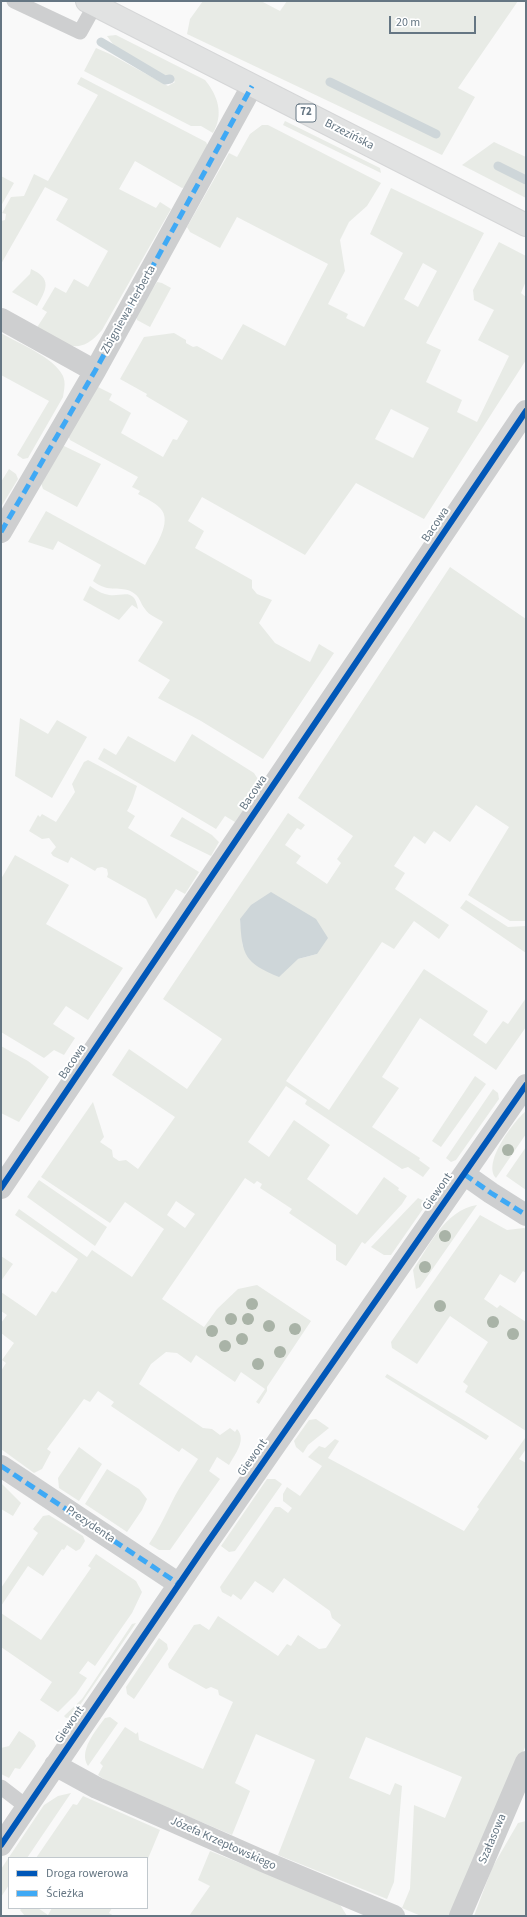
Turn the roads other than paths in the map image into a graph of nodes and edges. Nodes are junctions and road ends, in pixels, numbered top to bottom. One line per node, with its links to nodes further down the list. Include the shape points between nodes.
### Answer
1 (14, 1): 2 (lane, via 80,32)
2 (91, 3): 3 (main road, Brzezińska / 72)
3 (252, 86): 4 (main road, Brzezińska / 72); 6 (street, Zbigniewa Herberta)
4 (526, 225)
5 (1, 319): 6 (street)
6 (95, 371): 8 (street, Zbigniewa Herberta)
7 (526, 411): 11 (street, Bacowa)
8 (1, 532)
9 (526, 1085): 10 (street, Giewont)
10 (464, 1174): 12 (street); 14 (street, Giewont)
11 (1, 1188)
12 (526, 1215)
13 (1, 1466): 14 (street, Prezydenta)
14 (179, 1584): 16 (street, Giewont)
15 (526, 1762): 22 (street, Szałasowa)
16 (55, 1765): 18 (street, Giewont); 20 (street, Józefa Krzeptowskiego, via 97,1788)
17 (1, 1787): 18 (lane)
18 (27, 1807): 19 (street, Giewont)
19 (1, 1845)
20 (364, 1911): 21 (street, Józefa Krzeptowskiego)
21 (394, 1916)
22 (460, 1916)

